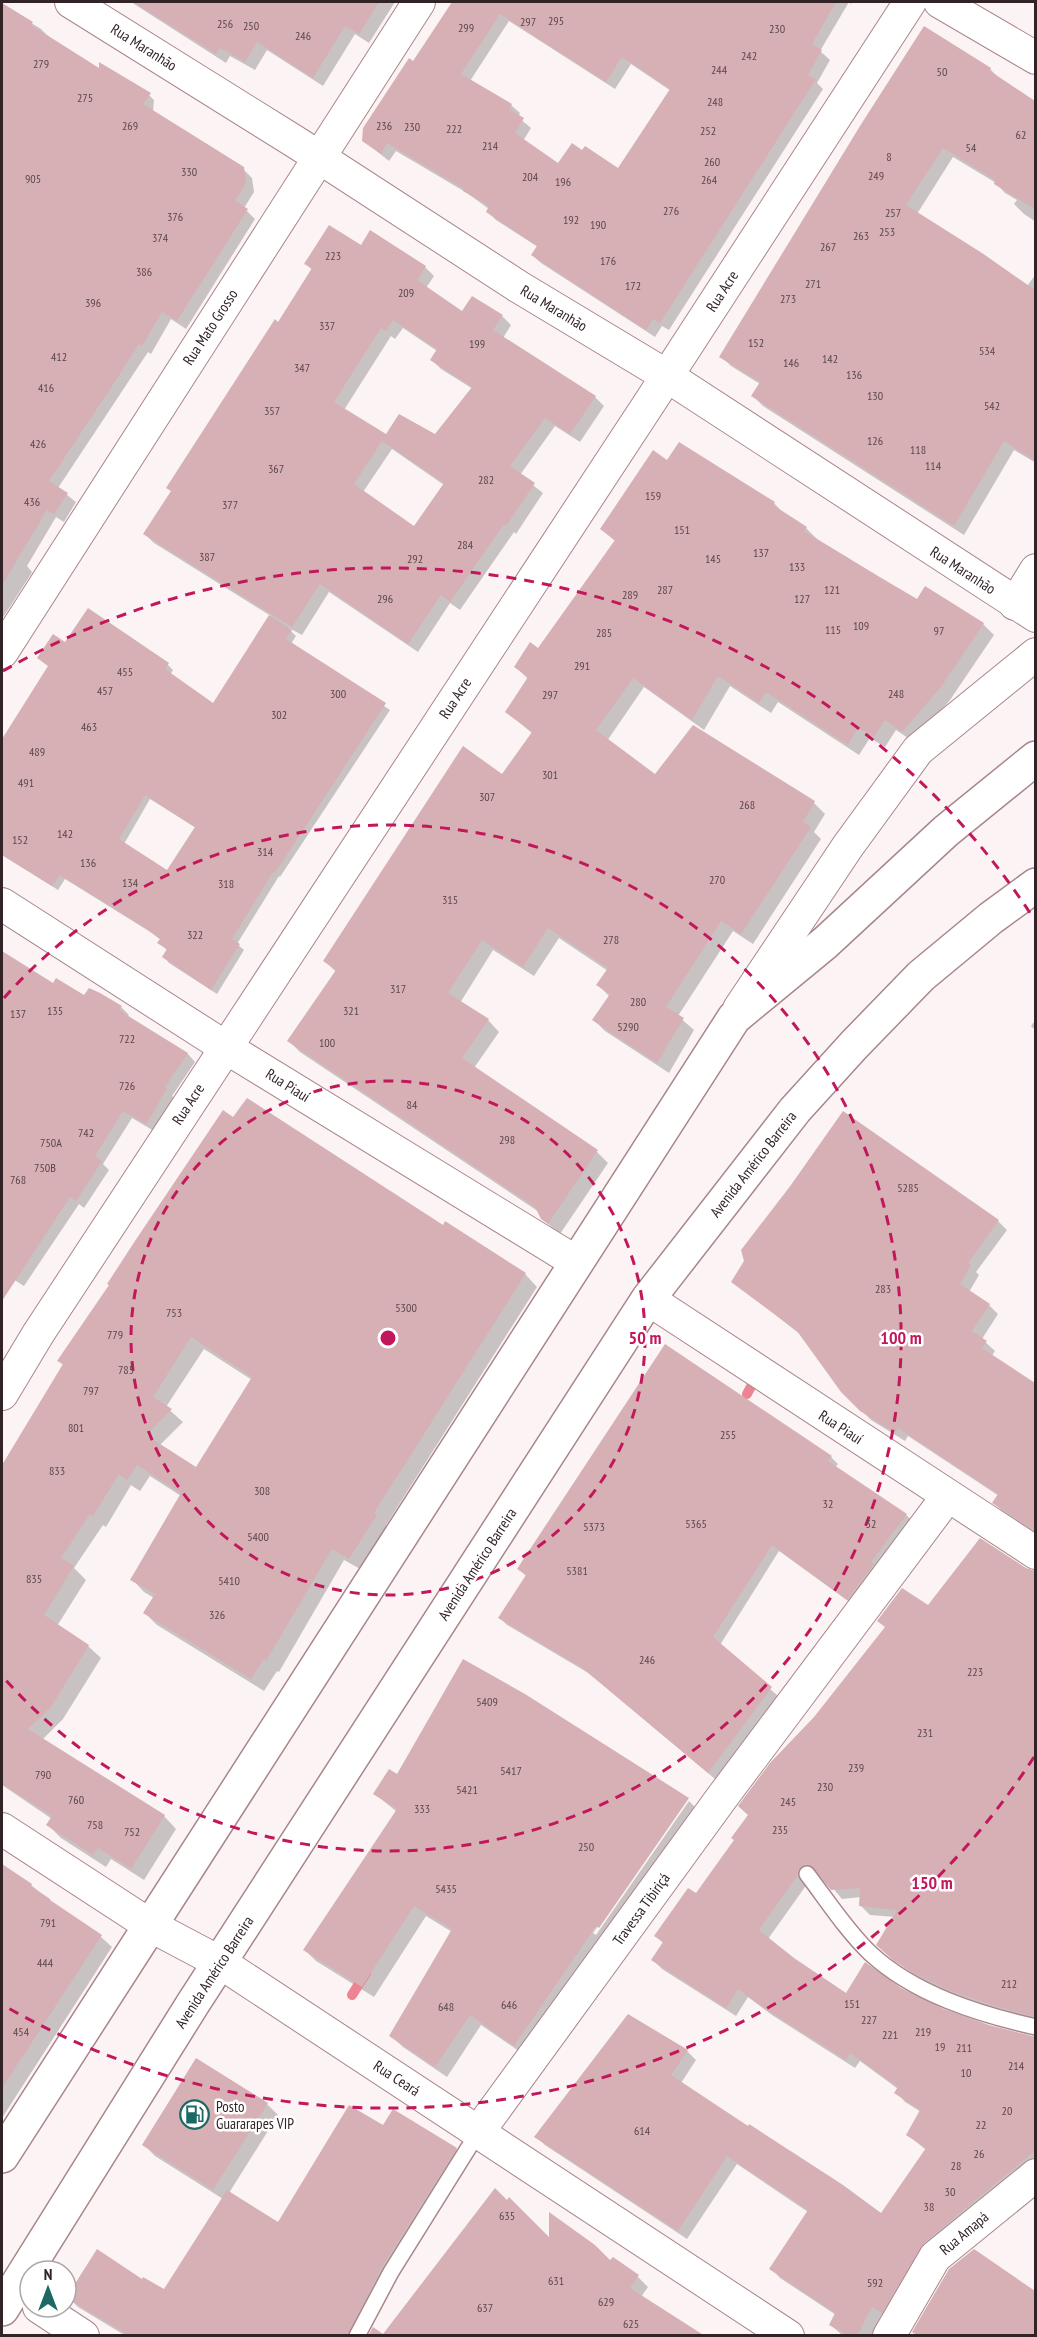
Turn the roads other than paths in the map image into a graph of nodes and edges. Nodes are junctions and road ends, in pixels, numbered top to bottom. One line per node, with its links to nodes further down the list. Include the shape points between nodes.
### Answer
1 (71, 2): 6 (street, Rua Maranhão)
2 (419, 2): 6 (street, Rua Mato Grosso)
3 (910, 2): 7 (street, Rua Acre)
4 (940, 2): 5 (street)
5 (1035, 58)
6 (320, 157): 7 (street, Rua Maranhão); 10 (street, Rua Mato Grosso)
7 (667, 376): 9 (street, Rua Maranhão); 16 (street, Rua Acre)
8 (1035, 570): 9 (street)
9 (1025, 610)
10 (2, 652)
11 (1035, 654): 15 (street, via 918,750 848,846)
12 (1035, 758): 15 (main road)
13 (1035, 885): 18 (main road, Avenida Américo Barreira, via 921,976 854,1045 795,1110)
14 (2, 904): 16 (street, Rua Piauí)
15 (734, 1018): 17 (main road)
16 (225, 1047): 17 (street, Rua Piauí); 19 (street, Rua Acre)
17 (576, 1262): 24 (main road)
18 (648, 1299): 20 (street, Rua Piauí); 25 (main road, Avenida Américo Barreira)
19 (2, 1394)
20 (947, 1497): 21 (street, Rua Piauí); 27 (street, Travessa Tibiriçá)
21 (1035, 1553)
22 (2, 1829): 24 (street, Rua Ceará)
23 (807, 1874): 26 (lane, via 854,1936 871,1954 905,1978 994,2017)
24 (151, 1926): 25 (street, Rua Ceará); 28 (main road)
25 (221, 1963): 27 (street, Rua Ceará); 30 (main road, Avenida Américo Barreira)
26 (1035, 2027)
27 (479, 2131): 32 (lane, Travessa Tibiriçá, via 391,2272); 33 (street, Rua Ceará)
28 (2, 2156)
29 (1035, 2175): 34 (street, Rua Amapá, via 935,2257)
30 (17, 2298): 31 (street)
31 (83, 2336)
32 (357, 2336)
33 (788, 2336)
34 (889, 2336)

